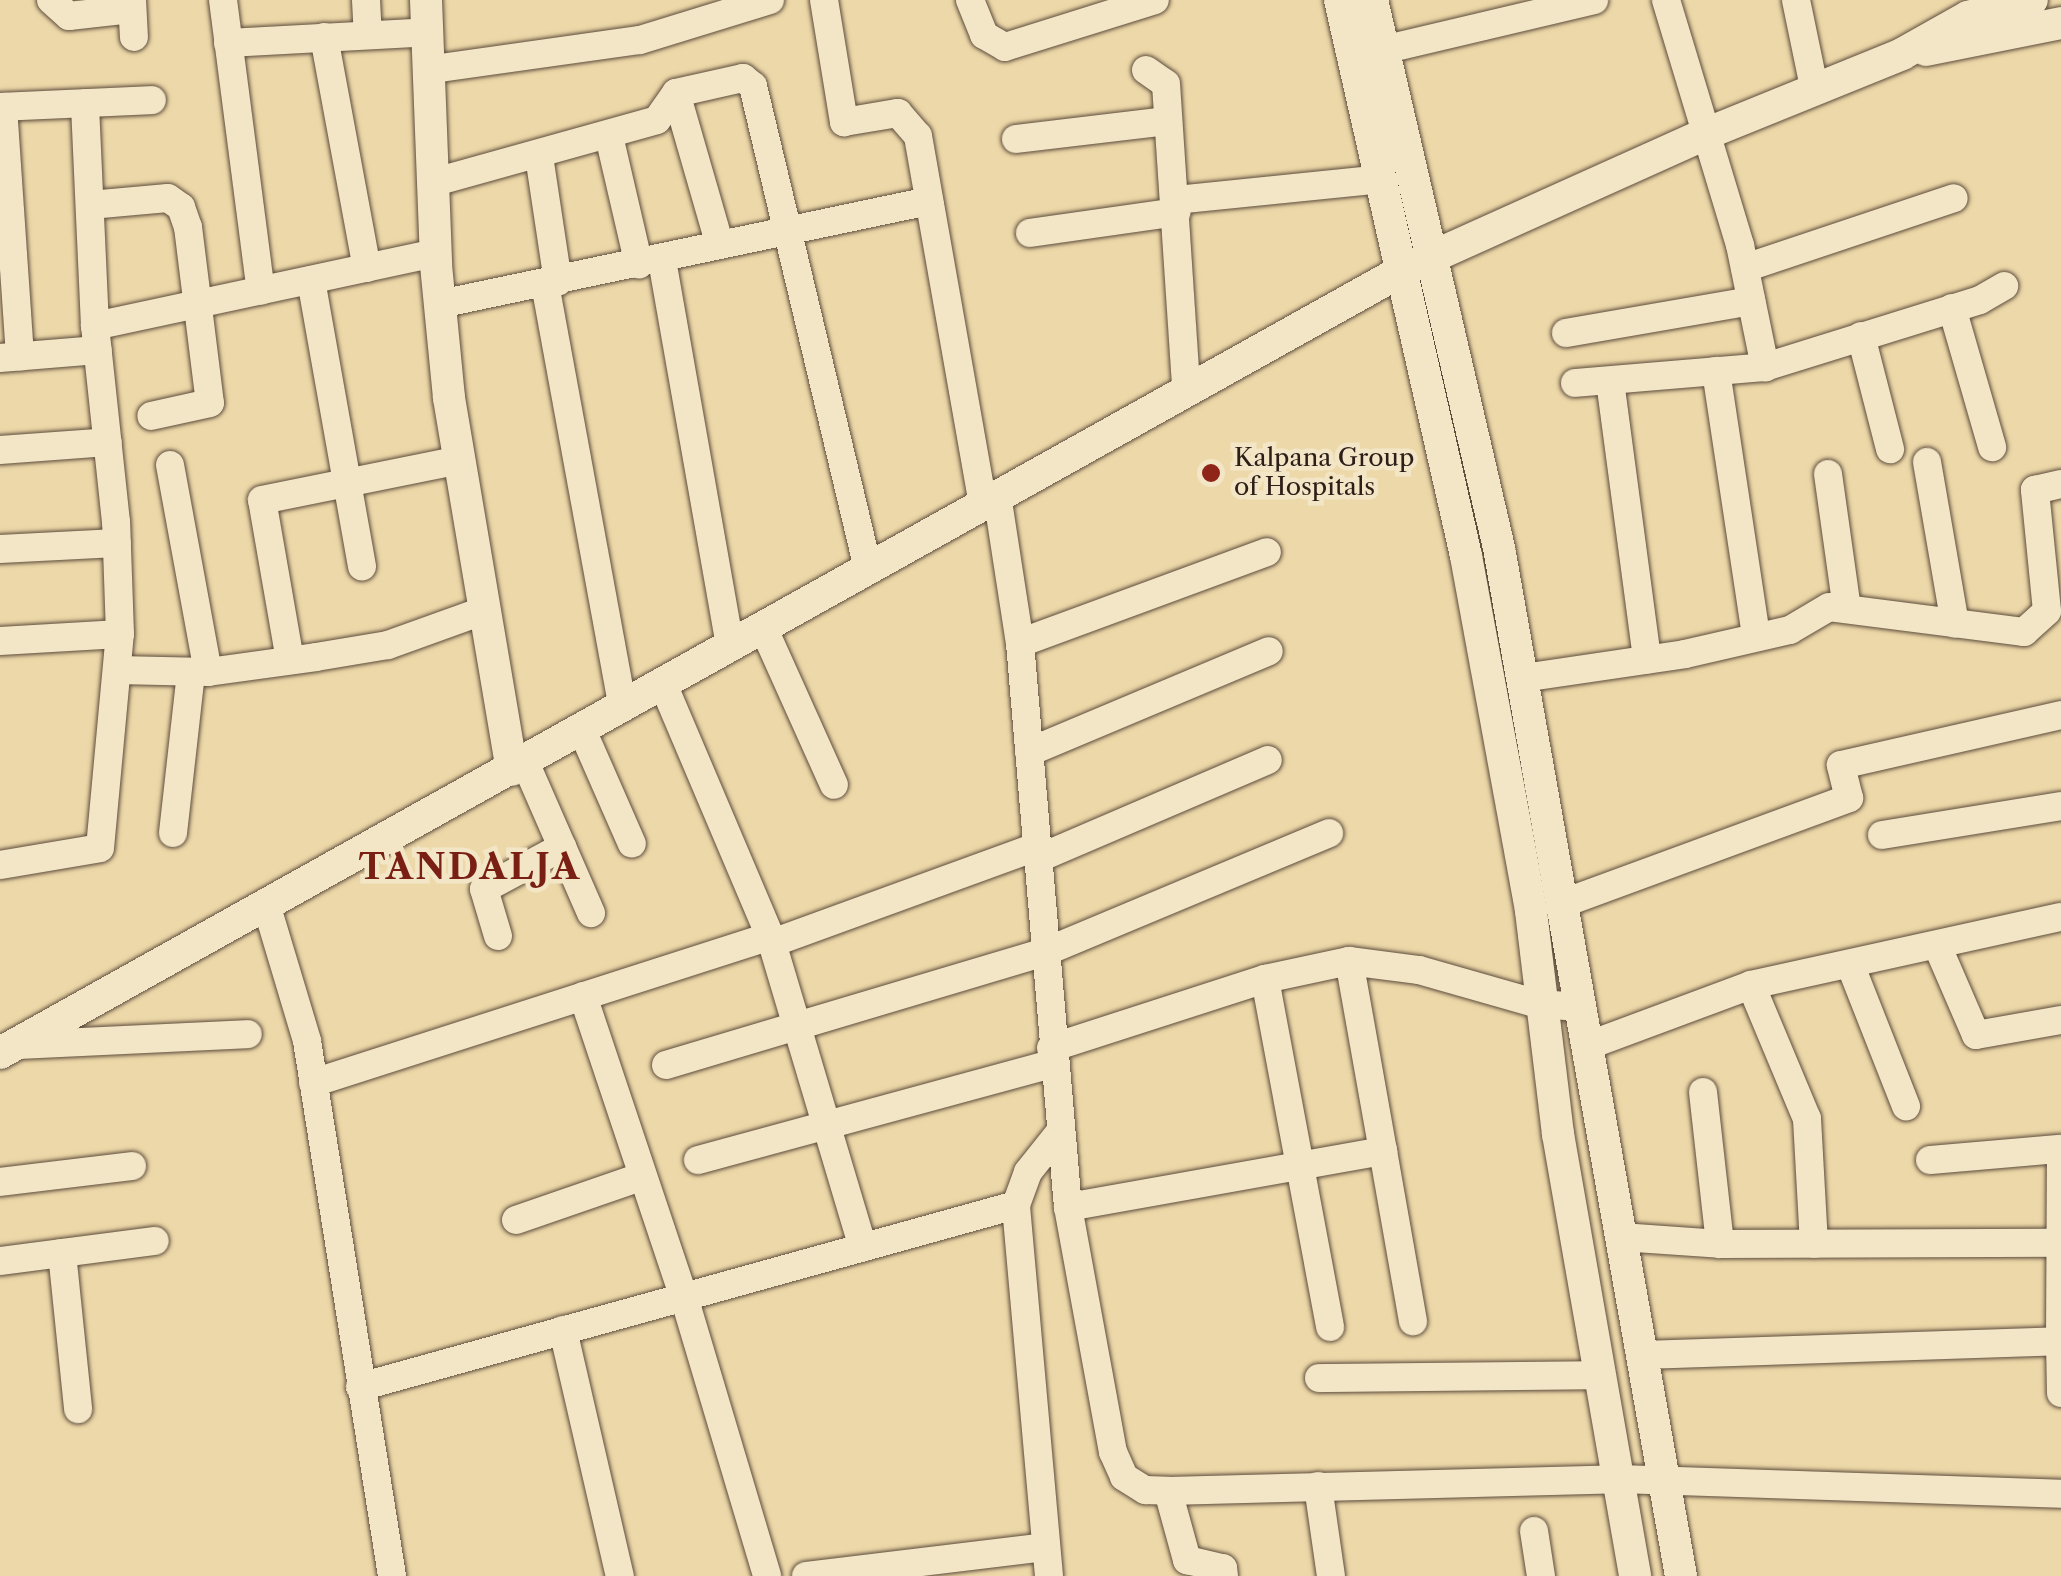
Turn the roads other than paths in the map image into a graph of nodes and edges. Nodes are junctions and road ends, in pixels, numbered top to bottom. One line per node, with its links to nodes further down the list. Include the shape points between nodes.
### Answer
1 (51, 0): 14 (street, via 68,16)
2 (224, 0): 21 (street)
3 (366, 0): 18 (street)
4 (770, 0): 15 (street)
5 (824, 0): 39 (street, via 844,122 882,114 910,120)
6 (970, 0): 7 (street, via 984,35 1005,47)
7 (1155, 0)
8 (1340, 0): 36 (street)
9 (1372, 0): 22 (street)
10 (1594, 0): 22 (street)
11 (1666, 0): 32 (street)
12 (1796, 0): 26 (street)
13 (2032, 0): 23 (street, via 1968,17)
14 (132, 4): 19 (street)
15 (703, 10): 24 (street, via 640,40)
16 (427, 16): 18 (street); 24 (street)
17 (2061, 24): 23 (street)
18 (368, 35): 20 (street)
19 (134, 38)
20 (324, 38): 21 (street); 48 (street)
21 (228, 43): 54 (street)
22 (1383, 50): 46 (street)
23 (1902, 54): 26 (street)
24 (433, 70): 37 (street)
25 (1146, 70): 31 (street, via 1166,84)
26 (1814, 87): 32 (street)
27 (676, 93): 33 (street, via 656,120); 42 (street, via 743,78 753,86); 44 (street)
28 (152, 100): 29 (street)
29 (85, 103): 30 (street); 40 (street)
30 (1, 107): 62 (street)
31 (1168, 121): 34 (street); 41 (street)
32 (1703, 134): 46 (street); 49 (street)
33 (609, 136): 35 (street); 47 (street)
34 (1016, 139)
35 (539, 156): 37 (street); 52 (street)
36 (1381, 178): 41 (street); 50 (street)
37 (435, 182): 45 (street)
38 (1954, 198): 49 (street)
39 (929, 202): 42 (street); 79 (street)
40 (90, 206): 56 (street, via 168,198 181,207); 61 (street)
41 (1176, 206): 43 (street); 67 (street)
42 (785, 230): 44 (street); 84 (street)
43 (1030, 233)
44 (720, 245): 47 (street)
45 (436, 253): 48 (street); 57 (street)
46 (1436, 256): 50 (street); 99 (street)
47 (650, 262): 52 (street); 93 (street)
48 (367, 268): 51 (street)
49 (1745, 268): 55 (street)
50 (1404, 269): 67 (street); 129 (street, via 1532,911)
51 (311, 280): 54 (street); 77 (street)
52 (552, 283): 57 (street); 101 (street)
53 (2004, 286): 58 (street)
54 (262, 291): 56 (street)
55 (1751, 302): 59 (street); 63 (street)
56 (201, 304): 61 (street); 68 (street, via 210,403)
57 (440, 304): 73 (street)
58 (1952, 308): 60 (street); 70 (street)
59 (1566, 334)
60 (1862, 336): 63 (street); 72 (street)
61 (97, 338): 62 (street); 69 (street)
62 (10, 357)
63 (1765, 367): 64 (street)
64 (1716, 372): 65 (street); 90 (street)
65 (1610, 380): 66 (street); 96 (street)
66 (1575, 384)
67 (1186, 389): 79 (street)
68 (150, 416)
69 (108, 442): 71 (street); 80 (street)
70 (1992, 446)
71 (0, 450)
72 (1890, 450)
73 (460, 460): 77 (street); 86 (street)
74 (1928, 462): 87 (street)
75 (170, 465): 98 (street)
76 (1828, 474): 85 (street)
77 (347, 482): 83 (street); 95 (street, via 262,500)
78 (2061, 484): 87 (street, via 2035,490 2048,611 2038,624 2006,632)
79 (990, 499): 84 (street); 92 (street)
80 (117, 543): 81 (street); 89 (street)
81 (0, 550)
82 (1267, 552): 92 (street)
83 (362, 567)
84 (868, 568): 88 (street)
85 (1847, 609): 87 (street); 90 (street, via 1829,606 1790,630)
86 (485, 610): 95 (street, via 388,645); 106 (street)
87 (1955, 624)
88 (764, 628): 93 (street); 107 (street)
89 (120, 634): 91 (street); 97 (street)
90 (1756, 638): 96 (street)
91 (0, 640)
92 (1020, 643): 104 (street)
93 (730, 646): 100 (street)
94 (1269, 651): 104 (street)
95 (290, 660): 98 (street)
96 (1647, 660): 99 (street)
97 (117, 670): 98 (street); 115 (street, via 100,848)
98 (199, 672): 109 (street)
99 (1522, 678): 116 (street)
100 (663, 684): 101 (street); 121 (street)
101 (623, 707): 103 (street)
102 (2061, 714): 116 (street, via 1841,765 1849,798)
103 (582, 730): 106 (street); 112 (street)
104 (1029, 752): 114 (street)
105 (1268, 760): 114 (street)
106 (518, 766): 113 (street); 117 (street)
107 (834, 785)
108 (2061, 806): 111 (street)
109 (173, 833)
110 (1329, 833): 123 (street)
111 (1882, 835)
112 (632, 844)
113 (562, 847): 118 (street); 120 (street, via 484,890)
114 (1037, 854): 121 (street); 123 (street)
115 (0, 864)
116 (1564, 903): 130 (street)
117 (266, 904): 135 (street); 138 (street, via 307,1041)
118 (592, 912)
119 (2061, 917): 122 (street)
120 (498, 936)
121 (771, 940): 128 (street); 132 (street)
122 (1937, 945): 125 (street); 131 (street, via 1976,1035)
123 (1046, 952): 132 (street); 136 (street)
124 (1349, 962): 126 (street); 129 (street, via 1419,970); 144 (street)
125 (1850, 964): 127 (street); 140 (street)
126 (1265, 978): 136 (street); 148 (street)
127 (1751, 985): 134 (street); 158 (street, via 1807,1119)
128 (583, 996): 138 (street); 149 (street)
129 (1538, 1004): 130 (street); 168 (street)
130 (1581, 1007): 134 (street)
131 (2061, 1020)
132 (798, 1027): 137 (street); 141 (street)
133 (248, 1034): 135 (street)
134 (1587, 1046): 154 (street)
135 (7, 1049)
136 (1051, 1056): 141 (street); 142 (street)
137 (666, 1065)
138 (312, 1083): 170 (street)
139 (1702, 1092): 157 (street)
140 (1906, 1106)
141 (827, 1127): 145 (street); 159 (street)
142 (1059, 1133): 151 (street, via 1028,1172); 152 (street)
143 (2060, 1149): 146 (street); 156 (street)
144 (1383, 1151): 148 (street); 163 (street)
145 (698, 1160)
146 (1930, 1160)
147 (132, 1166): 150 (street)
148 (1300, 1166): 152 (street); 164 (street)
149 (643, 1176): 153 (street); 162 (street)
150 (0, 1182)
151 (1016, 1205): 159 (street); 179 (street)
152 (1068, 1207): 176 (street, via 1113,1452 1124,1477 1145,1490)
153 (516, 1220)
154 (1621, 1237): 157 (street); 167 (street)
155 (154, 1241): 160 (street)
156 (2060, 1243): 158 (street); 166 (street)
157 (1720, 1244): 158 (street)
158 (1814, 1244)
159 (863, 1247): 162 (street)
160 (62, 1254): 161 (street); 172 (street)
161 (0, 1262)
162 (684, 1297): 165 (street); 183 (street)
163 (1414, 1321)
164 (1330, 1327)
165 (563, 1330): 170 (street); 182 (street)
166 (2060, 1341): 167 (street); 171 (street)
167 (1642, 1354): 174 (street)
168 (1601, 1375): 169 (street); 173 (street)
169 (1319, 1378)
170 (360, 1386): 181 (street)
171 (2061, 1393)
172 (78, 1409)
173 (1618, 1479): 174 (street); 175 (street); 189 (street)
174 (1662, 1482): 177 (street); 190 (street)
175 (1318, 1486): 176 (street); 187 (street)
176 (1168, 1491): 186 (street, via 1187,1560 1223,1568)
177 (2061, 1494)
178 (1534, 1531): 188 (street)
179 (1045, 1546): 180 (street); 185 (street)
180 (888, 1571): 184 (street)
181 (392, 1576)
182 (620, 1576)
183 (767, 1576)
184 (806, 1576)
185 (1048, 1576)
186 (1224, 1576)
187 (1331, 1576)
188 (1541, 1576)
189 (1635, 1576)
190 (1682, 1576)

